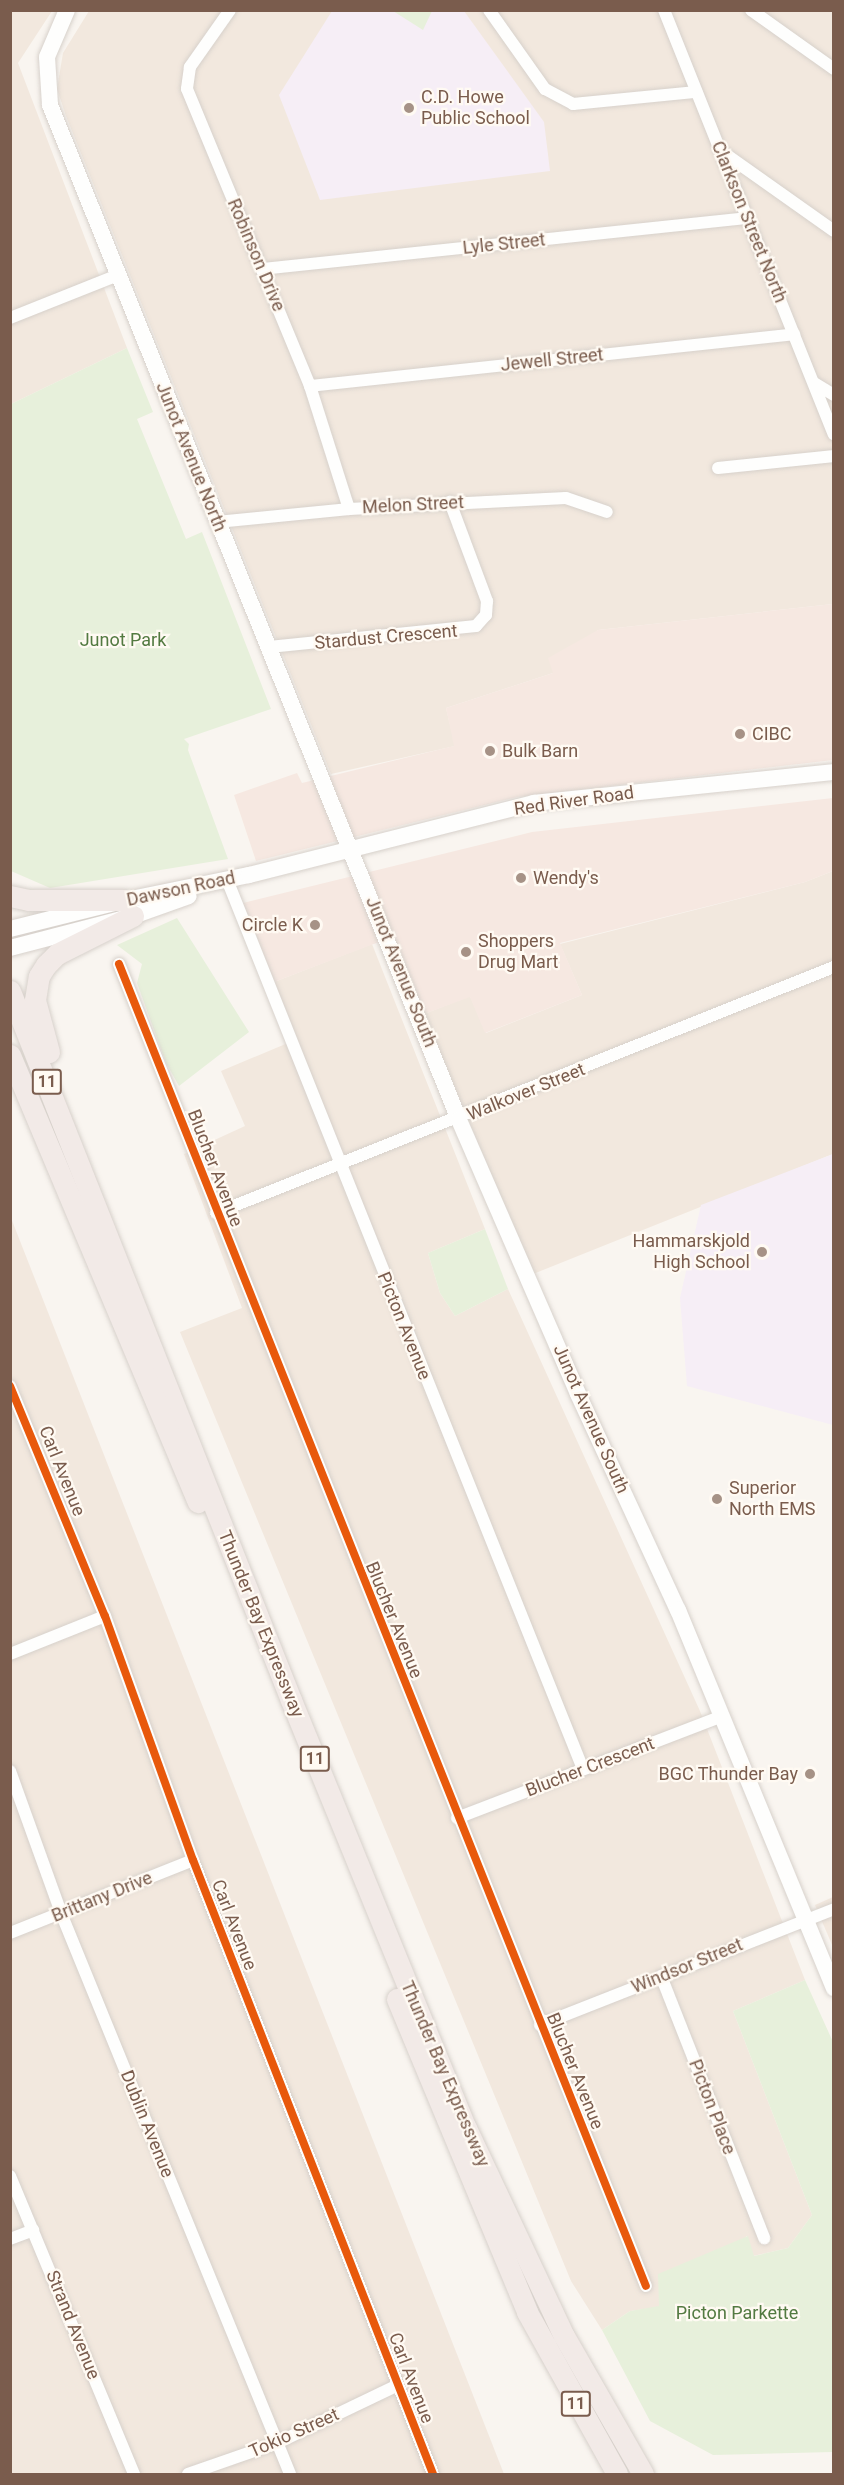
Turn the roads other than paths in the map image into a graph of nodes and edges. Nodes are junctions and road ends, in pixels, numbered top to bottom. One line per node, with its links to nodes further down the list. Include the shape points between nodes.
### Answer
1 (67, 10): 12 (main road, Junot Avenue North, via 52,39 47,62 49,104)
2 (230, 10): 11 (street, Robinson Drive, via 189,67 187,89)
3 (489, 10): 7 (street, via 545,89 573,104)
4 (664, 10): 7 (street, Clarkson Street North)
5 (757, 12): 6 (street)
6 (834, 69)
7 (696, 92): 8 (street, Clarkson Street North)
8 (720, 150): 9 (street, Clarkson Street North); 10 (street)
9 (747, 218): 11 (street, Lyle Street); 14 (street, Clarkson Street North)
10 (834, 231)
11 (262, 269): 16 (street, Robinson Drive)
12 (118, 275): 13 (street); 24 (main road, Junot Avenue North)
13 (10, 318)
14 (794, 334): 15 (street, Clarkson Street North); 16 (street, Jewell Street)
15 (814, 382): 17 (street); 18 (street, Clarkson Street North)
16 (310, 386): 22 (street, Robinson Drive)
17 (834, 395)
18 (834, 434)
19 (834, 456): 20 (street)
20 (718, 468)
21 (450, 502): 22 (street, Melon Street); 23 (street, Melon Street, via 566,498); 25 (street, Stardust Crescent, via 487,601 486,615 476,627)
22 (349, 509): 24 (street, Melon Street)
23 (607, 512)
24 (217, 522): 25 (main road, Junot Avenue North)
25 (269, 647): 27 (main road, Junot Avenue North)
26 (834, 772): 27 (main road, Red River Road, via 534,803)
27 (352, 849): 28 (main road, Red River Road); 39 (main road, Junot Avenue South)
28 (249, 875): 29 (main road, Dawson Road); 31 (main road, Dawson Road)
29 (228, 882): 31 (main road, Dawson Road); 40 (street, Picton Avenue)
30 (10, 896): 31 (highway)
31 (130, 908): 32 (main road, Dawson Road); 33 (main road, Dawson Road); 42 (highway, via 57,954 39,976 39,1021 71,1110)
32 (10, 929)
33 (10, 948)
34 (119, 964): 43 (street, Blucher Avenue)
35 (834, 967): 39 (street, Walkover Street)
36 (10, 991): 42 (highway, Thunder Bay Expressway / 11)
37 (10, 1055): 41 (highway, Thunder Bay Expressway / 11)
38 (10, 1077): 41 (highway)
39 (459, 1119): 40 (street, Walkover Street); 47 (main road, Junot Avenue South)
40 (339, 1166): 43 (street, Walkover Street); 48 (street, Picton Avenue)
41 (58, 1172): 64 (highway, Thunder Bay Expressway / 11, via 227,1569 494,2241)
42 (85, 1173): 65 (highway, Thunder Bay Expressway / 11, via 237,1564 431,2044 507,2220)
43 (216, 1213): 50 (street, Blucher Avenue)
44 (10, 1386): 45 (street, Carl Avenue)
45 (105, 1616): 46 (street); 51 (street, Carl Avenue)
46 (10, 1654)
47 (723, 1716): 48 (street, Blucher Crescent); 54 (main road, Junot Avenue South)
48 (583, 1769): 50 (street, Blucher Crescent)
49 (10, 1771): 53 (street, Dublin Avenue)
50 (457, 1818): 58 (street, Blucher Avenue)
51 (193, 1860): 53 (street, Brittany Drive); 66 (street, Carl Avenue)
52 (834, 1909): 54 (street, Windsor Street)
53 (61, 1913): 55 (street, Brittany Drive); 67 (street, Dublin Avenue)
54 (802, 1919): 56 (street, Windsor Street); 57 (main road, Junot Avenue South)
55 (10, 1933)
56 (661, 1976): 58 (street, Windsor Street); 61 (street, Picton Place)
57 (834, 1988)
58 (540, 2025): 63 (street, Blucher Avenue)
59 (10, 2176): 60 (street, Strand Avenue)
60 (33, 2230): 62 (street); 68 (street, Strand Avenue)
61 (764, 2238)
62 (10, 2239)
63 (646, 2286)
64 (537, 2332): 72 (highway); 73 (highway, Thunder Bay Expressway / 11)
65 (564, 2336): 74 (highway, Thunder Bay Expressway / 11); 75 (highway)
66 (398, 2385): 67 (street, Tokio Street); 71 (street, Carl Avenue)
67 (278, 2443): 69 (street, Tokio Street); 70 (street, Dublin Avenue)
68 (134, 2475)
69 (188, 2475)
70 (290, 2475)
71 (433, 2475)
72 (600, 2475)
73 (616, 2475)
74 (643, 2475)
75 (659, 2475)

